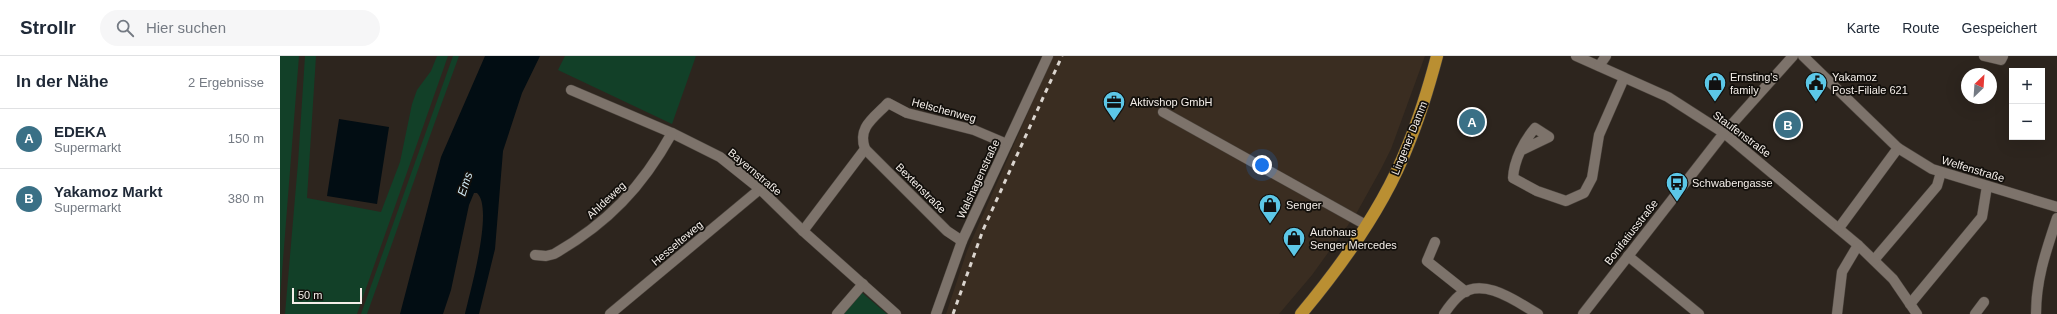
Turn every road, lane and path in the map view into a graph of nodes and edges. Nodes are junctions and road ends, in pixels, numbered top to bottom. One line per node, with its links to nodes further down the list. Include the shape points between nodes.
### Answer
1 (1048, 56): 15 (street, Walshagenstraße)
2 (1437, 56): 24 (main road, Lingener Damm, via 1408,146 1392,181)
3 (1576, 56): 9 (street, Staufenstraße)
4 (1606, 56): 9 (street)
5 (1793, 56): 14 (street, Bonifatiusstraße)
6 (1803, 56): 16 (street, Welfenstraße)
7 (1984, 56): 8 (street, via 2001,60)
8 (2003, 56)
9 (1599, 66): 10 (street, Staufenstraße)
10 (1624, 78): 14 (street, Staufenstraße, via 1668,97); 18 (street, via 1599,135 1592,178 1584,193 1566,201 1537,191 1513,178 1514,166)
11 (571, 90): 13 (street, Bayernstraße)
12 (1163, 112): 24 (street)
13 (672, 133): 21 (street, Bayernstraße, via 720,157); 30 (street, Ahldeweg, via 657,160 633,192 602,222 554,254)
14 (1724, 133): 25 (street, Staufenstraße); 31 (street, Bonifatiusstraße)
15 (1007, 144): 17 (street, Helschenweg, via 974,130 907,113 888,103 863,130 861,140); 27 (street, Walshagenstraße)
16 (1898, 148): 19 (street, Welfenstraße); 25 (street)
17 (865, 149): 26 (street); 27 (street, Bextenstraße, via 947,231)
18 (1522, 150)
19 (1941, 172): 20 (street, Welfenstraße); 32 (street, via 1937,186)
20 (1987, 186): 22 (street, Welfenstraße); 36 (street, via 1982,217)
21 (760, 189): 26 (street, Bayernstraße); 37 (street, Hesselteweg)
22 (2057, 207)
23 (2057, 218): 49 (street, via 2040,270)
24 (1366, 225): 41 (main road, Lingener Damm, via 1324,287)
25 (1839, 228): 29 (street, Staufenstraße)
26 (803, 231): 33 (street, Bayernstraße)
27 (962, 241): 40 (street, Walshagenstraße)
28 (1435, 242): 34 (street, via 1427,261)
29 (1858, 245): 32 (street, Staufenstraße); 46 (street, via 1842,272)
30 (535, 255)
31 (1628, 256): 44 (street, Bonifatiusstraße); 45 (street)
32 (1874, 260): 36 (street, Staufenstraße, via 1893,279)
33 (863, 284): 38 (street); 39 (street, Bayernstraße)
34 (1466, 292): 42 (street, via 1460,294); 43 (street, via 1479,288 1496,291)
35 (1984, 302): 48 (street)
36 (1910, 304): 47 (street, Staufenstraße)
37 (610, 314)
38 (837, 314)
39 (896, 314)
40 (936, 314)
41 (1301, 314)
42 (1444, 314)
43 (1538, 314)
44 (1583, 314)
45 (1699, 314)
46 (1837, 314)
47 (1917, 314)
48 (1975, 314)
49 (2036, 314)

